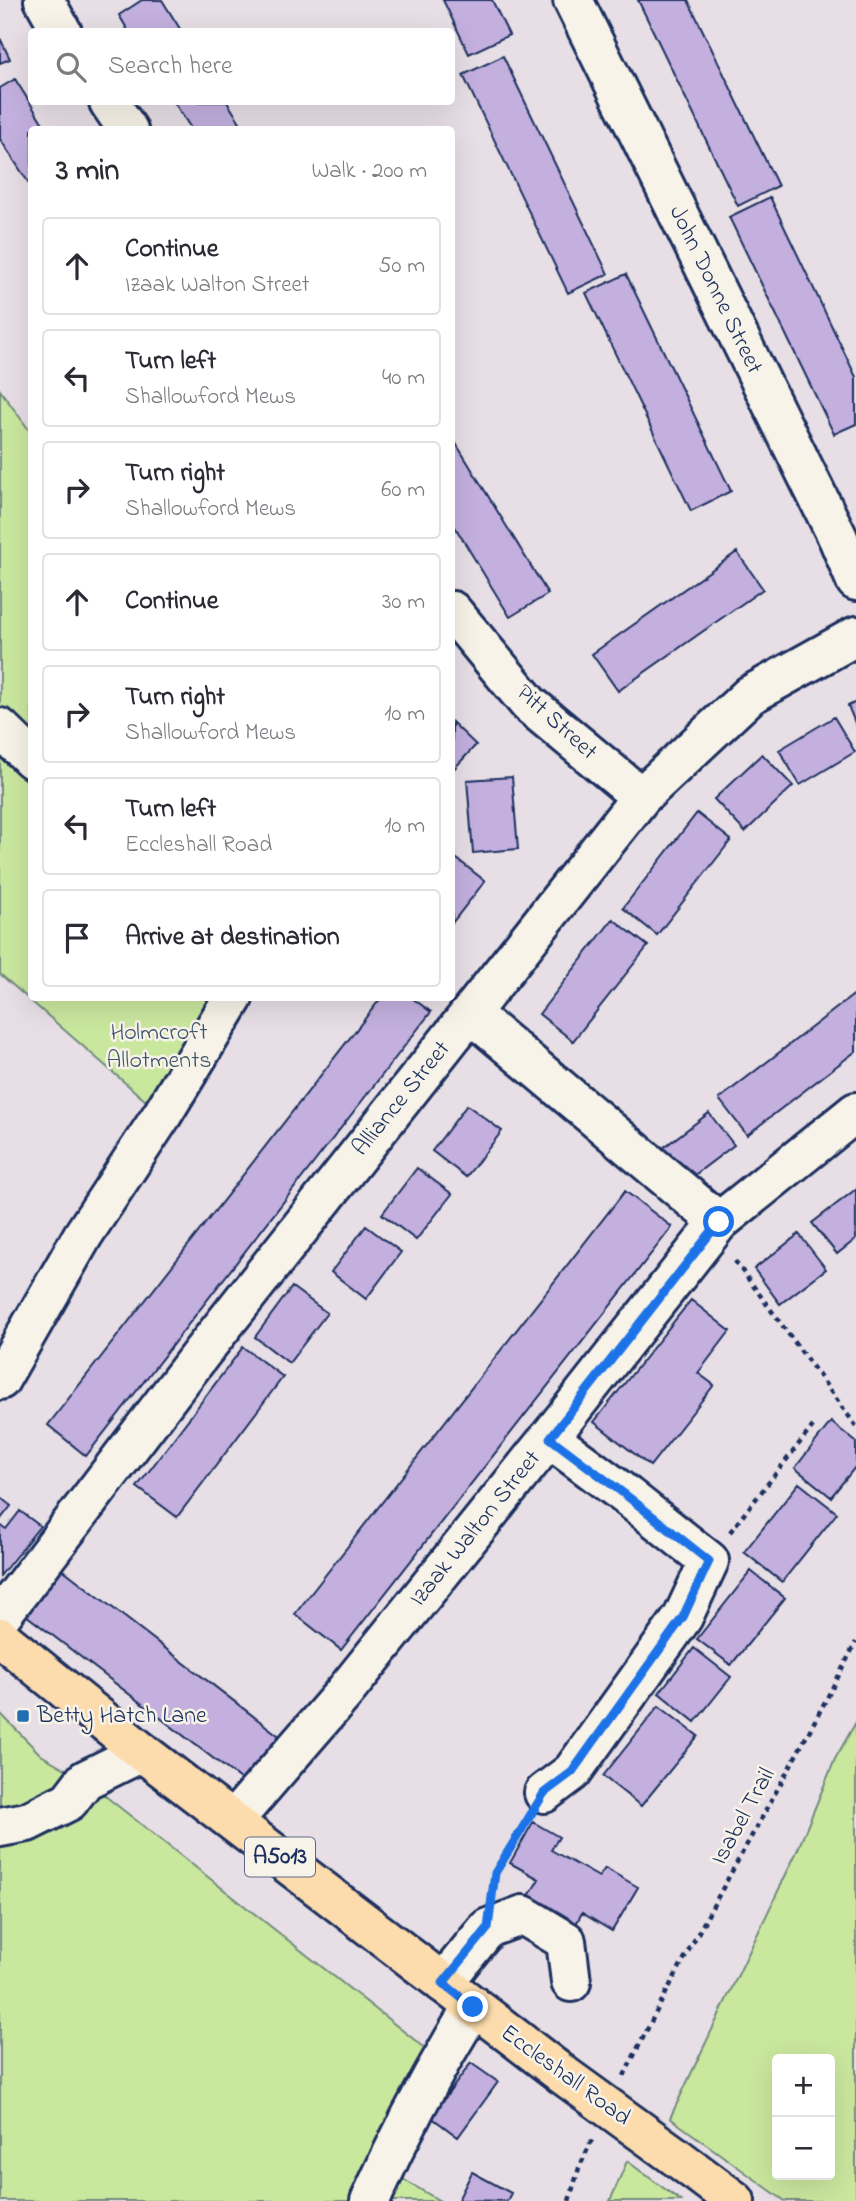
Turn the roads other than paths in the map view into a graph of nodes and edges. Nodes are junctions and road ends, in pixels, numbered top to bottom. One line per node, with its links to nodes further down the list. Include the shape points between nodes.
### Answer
1 (44, 0): 3 (street)
2 (573, 0): 6 (street, John Donne Street)
3 (60, 28)
4 (111, 105): 5 (street)
5 (125, 126)
6 (856, 580)
7 (455, 615): 11 (street, Pitt Street, via 529,704)
8 (856, 636): 11 (street, Alliance Street, via 750,695)
9 (0, 728): 10 (street)
10 (28, 755)
11 (641, 797): 13 (street, Alliance Street)
12 (231, 1001): 16 (street, via 83,1236)
13 (471, 1014): 15 (street); 18 (street, Alliance Street)
14 (856, 1112): 15 (street, Izaak Walton Street)
15 (719, 1222): 17 (street, Izaak Walton Street)
16 (0, 1380)
17 (550, 1438): 21 (street, via 709,1561 683,1617 572,1772); 22 (street, Izaak Walton Street, via 343,1694)
18 (0, 1616)
19 (0, 1637): 20 (main road, Eccleshall Road / A5013)
20 (142, 1752): 22 (main road, Eccleshall Road / A5013); 23 (street, via 85,1780 69,1801 27,1822)
21 (544, 1793)
22 (233, 1821): 25 (main road, Eccleshall Road / A5013)
23 (0, 1827)
24 (571, 1982): 25 (street, via 566,1941 523,1915 488,1928)
25 (443, 1983): 26 (main road, Eccleshall Road / A5013)
26 (473, 2007): 27 (street, via 405,2125); 28 (main road, Eccleshall Road / A5013, bridge)
27 (370, 2201)
28 (735, 2201)

